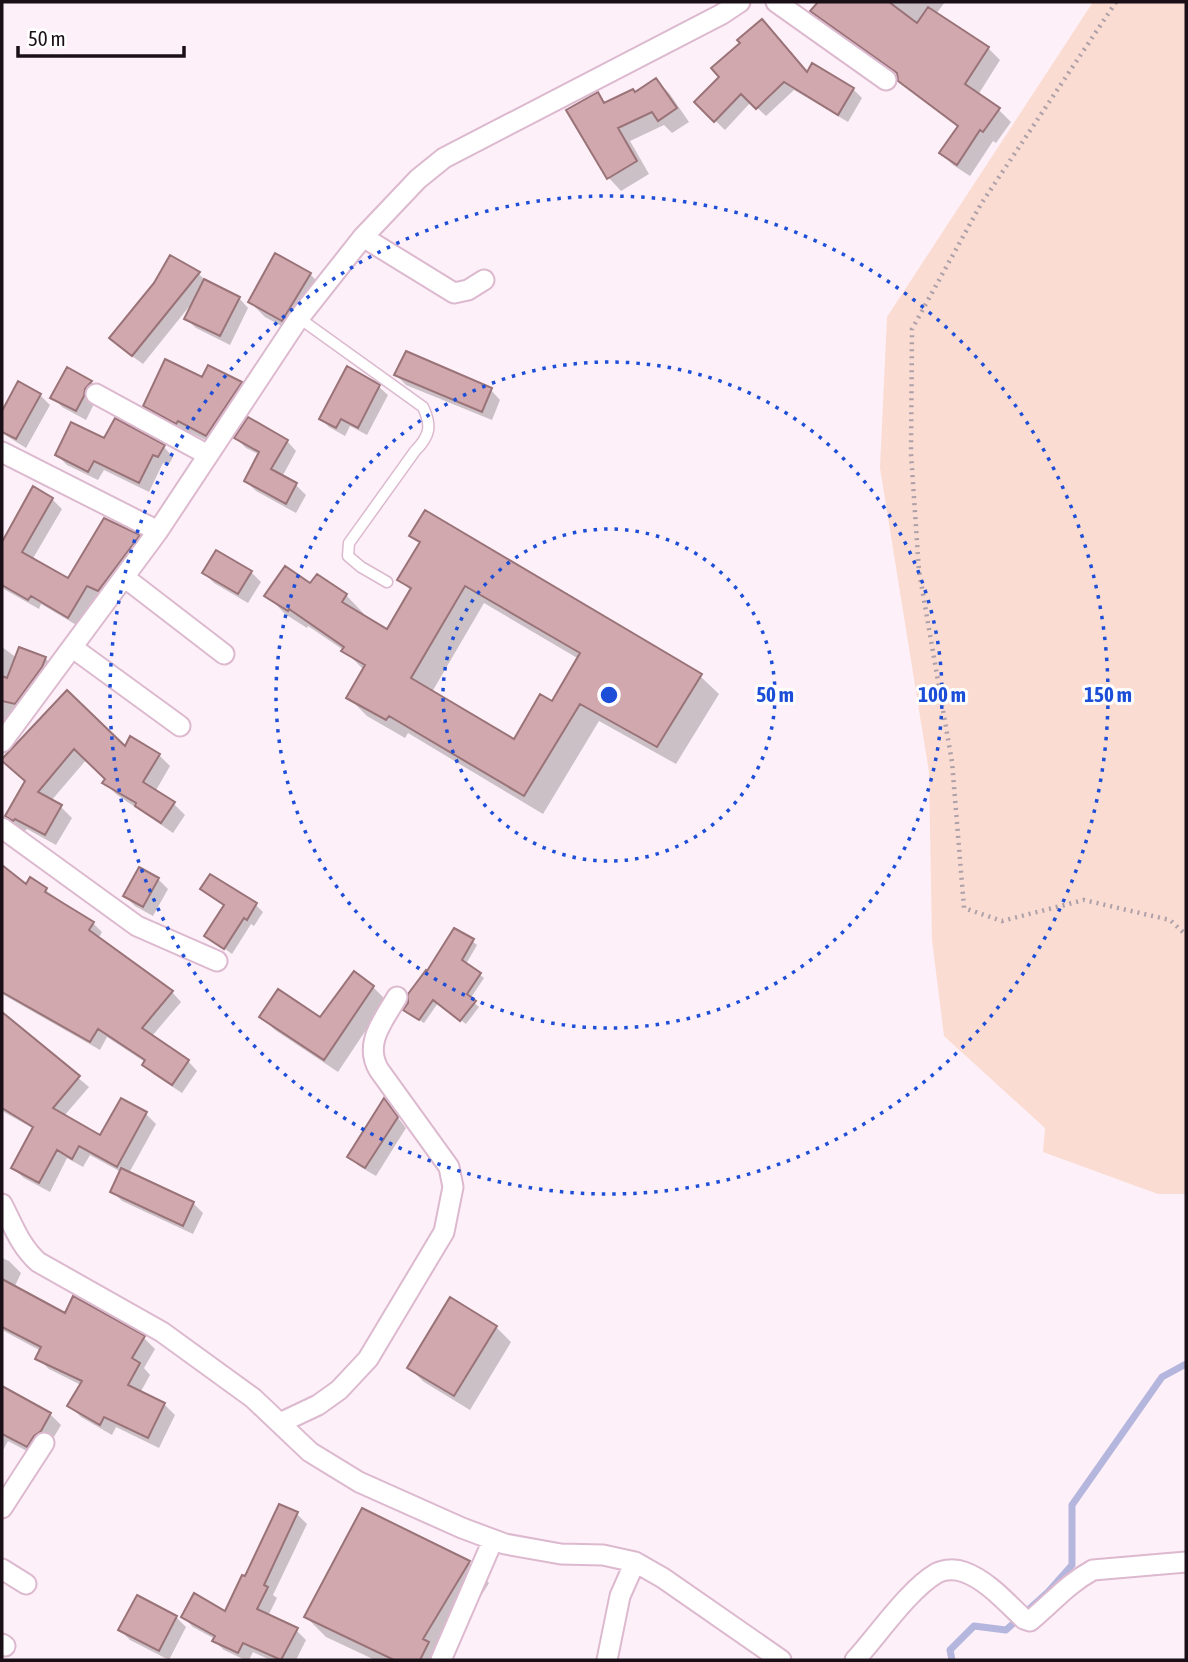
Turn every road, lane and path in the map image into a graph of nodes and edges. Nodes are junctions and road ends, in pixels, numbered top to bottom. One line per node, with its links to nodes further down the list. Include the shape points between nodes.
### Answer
1 (740, 2): 5 (street, via 444,158 418,178)
2 (776, 2): 4 (street)
3 (1116, 2): 19 (path, via 981,204 912,329 912,454 919,571 952,762 964,908 1002,921 1083,900 1170,920)
4 (886, 80)
5 (363, 237): 6 (street, via 454,293); 7 (street)
6 (484, 280)
7 (299, 318): 10 (street); 13 (lane, via 424,407 429,419 426,440 349,543 348,556)
8 (96, 394): 10 (street)
9 (2, 452): 11 (street)
10 (208, 455): 11 (street)
11 (158, 531): 12 (street)
12 (124, 577): 14 (street); 15 (street)
13 (387, 582)
14 (73, 648): 16 (street); 17 (street)
15 (224, 654)
16 (180, 726)
17 (2, 742)
18 (2, 828): 20 (street, via 136,926)
19 (1186, 935)
20 (217, 961)
21 (397, 997): 23 (street, via 374,1036 373,1052 379,1070 449,1167 453,1187 444,1231 386,1331 352,1377 318,1405)
22 (2, 1203): 23 (street, via 19,1239 38,1262 162,1332)
23 (280, 1423): 26 (street, via 310,1452 359,1482)
24 (44, 1443): 25 (street)
25 (2, 1508)
26 (493, 1540): 27 (street, via 561,1555 603,1555); 31 (street)
27 (635, 1562): 32 (street, via 620,1596); 33 (street)
28 (1186, 1562): 34 (street, via 1093,1570 1055,1596 1033,1620 1024,1619 993,1590 963,1571 947,1570 912,1595)
29 (2, 1569): 30 (street)
30 (26, 1584)
31 (441, 1660)
32 (607, 1660)
33 (781, 1660)
34 (855, 1660)

